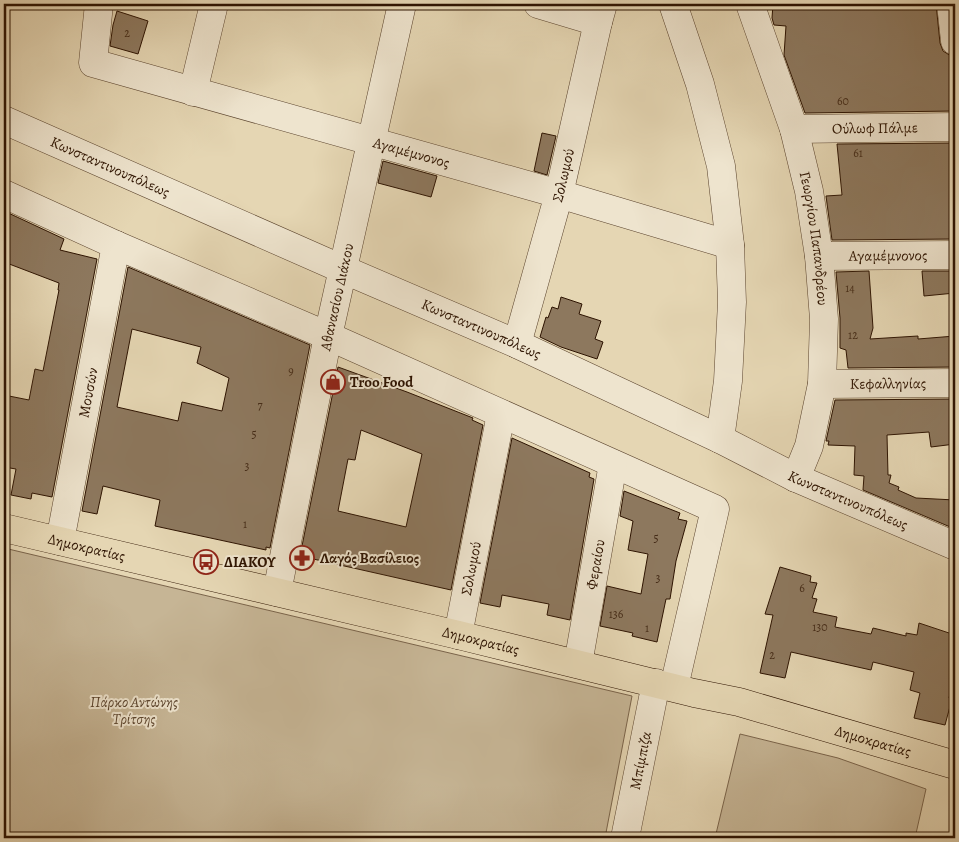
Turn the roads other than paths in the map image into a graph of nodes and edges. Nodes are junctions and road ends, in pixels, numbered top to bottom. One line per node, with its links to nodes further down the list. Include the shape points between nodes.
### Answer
1 (99, 4): 10 (street, Αγαμέμνονος, via 93,64)
2 (214, 4): 10 (street)
3 (402, 4): 14 (street, Αθανασίου Διάκου)
4 (538, 4): 8 (street)
5 (673, 4): 18 (street, via 700,84 720,166)
6 (750, 4): 13 (street, Γεωργίου Παπανδρέου)
7 (951, 4): 9 (street)
8 (601, 13): 16 (street, Σολωμού)
9 (955, 41)
10 (193, 92): 14 (street, Αγαμέμνονος)
11 (4, 120): 21 (street, Κωνσταντινουπόλεως)
12 (955, 127): 13 (street, Ούλωφ Πάλμε)
13 (794, 129): 20 (street, Γεωργίου Παπανδρέου, via 809,191)
14 (371, 142): 16 (street, Αγαμέμνονος); 21 (street, Αθανασίου Διάκου)
15 (4, 194): 17 (street)
16 (559, 194): 18 (street, Αγαμέμνονος); 23 (street, Σολωμού)
17 (116, 244): 22 (street); 31 (street, Μουσών)
18 (730, 245): 27 (street, via 732,302 728,381)
19 (955, 255): 20 (street, Αγαμέμνονος)
20 (819, 256): 25 (street, Γεωργίου Παπανδρέου, via 824,319)
21 (342, 270): 22 (street, Αθανασίου Διάκου); 23 (street, Κωνσταντινουπόλεως)
22 (328, 336): 26 (street); 33 (street, Αθανασίου Διάκου)
23 (517, 344): 27 (street, Κωνσταντινουπόλεως)
24 (955, 383): 25 (street, Κεφαλληνίας)
25 (822, 384): 29 (street, Γεωργίου Παπανδρέου, via 809,446)
26 (501, 414): 28 (street); 34 (street, Σολωμού)
27 (720, 440): 29 (street, Κωνσταντινουπόλεως)
28 (613, 464): 35 (street, Φεραίου); 36 (street, via 715,509)
29 (796, 478): 32 (street, Κωνσταντινουπόλεως)
30 (4, 528): 31 (main road, Δημοκρατίας)
31 (60, 541): 33 (main road, Δημοκρατίας)
32 (955, 546)
33 (277, 592): 34 (main road, Δημοκρατίας)
34 (458, 635): 35 (main road, Δημοκρατίας)
35 (578, 664): 36 (main road, Δημοκρατίας)
36 (665, 685): 37 (main road, Δημοκρατίας, via 739,702); 38 (street, Μπίμπιζα)
37 (955, 765)
38 (625, 838)

